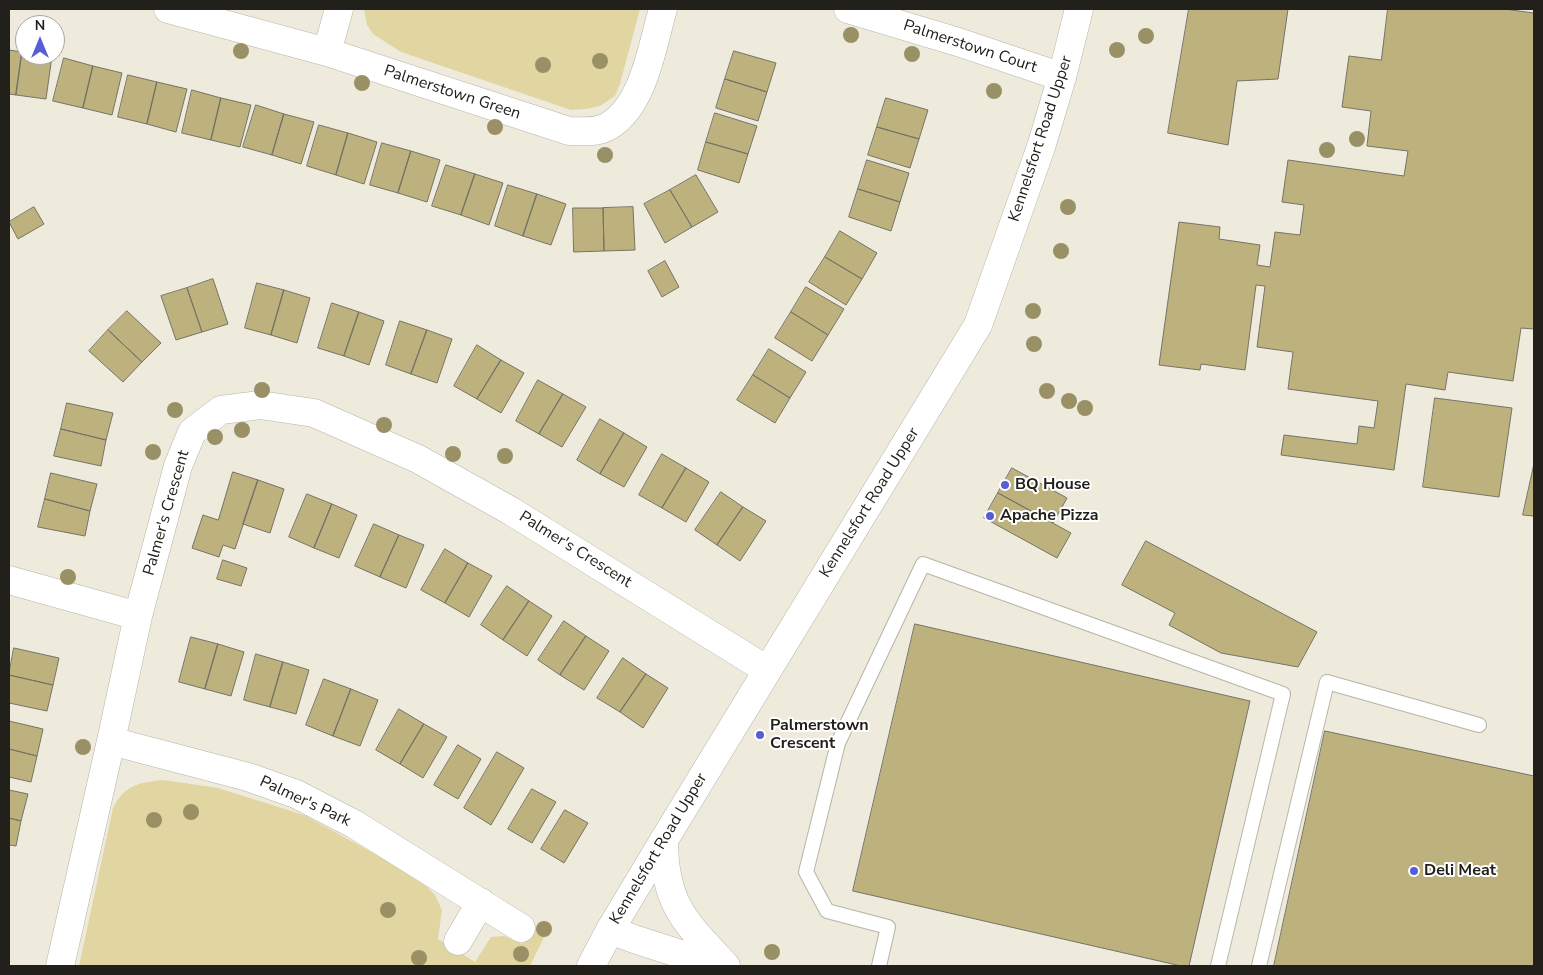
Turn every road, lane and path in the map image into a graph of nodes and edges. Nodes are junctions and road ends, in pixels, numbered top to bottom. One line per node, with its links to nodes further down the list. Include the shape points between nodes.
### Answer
1 (168, 9): 6 (street, Palmerstown Green)
2 (339, 9): 6 (street)
3 (663, 9): 6 (street, Palmerstown Green, via 642,82 630,105 606,128 591,131 569,131)
4 (848, 9): 7 (street, Palmerstown Court)
5 (1079, 9): 7 (street, Kennelsfort Road Upper)
6 (327, 52)
7 (1062, 77): 10 (street, Kennelsfort Road Upper, via 978,325)
8 (9, 580): 9 (street)
9 (138, 616): 10 (street, Palmer's Crescent, via 178,466 192,432 221,410 260,405 314,413 418,459 511,511); 12 (street, Palmer's Crescent)
10 (767, 670): 13 (street, Kennelsfort Road Upper)
11 (1479, 725): 24 (lane, via 1327,682)
12 (111, 741): 14 (street, Palmer's Park, via 248,776 296,794 354,824); 18 (street, Palmer's Crescent)
13 (664, 840): 16 (street, Kennelsfort Road Upper); 21 (street, via 669,888 676,905 687,924)
14 (481, 902): 15 (street, Palmer's Park); 17 (street)
15 (521, 928)
16 (610, 930): 19 (street, Kennelsfort Road Upper); 20 (street)
17 (458, 940)
18 (60, 966)
19 (591, 966)
20 (718, 966)
21 (726, 966)
22 (880, 966): 23 (lane, via 888,926 826,911 806,872 838,744 923,564 1283,694)
23 (1218, 966)
24 (1259, 966)

